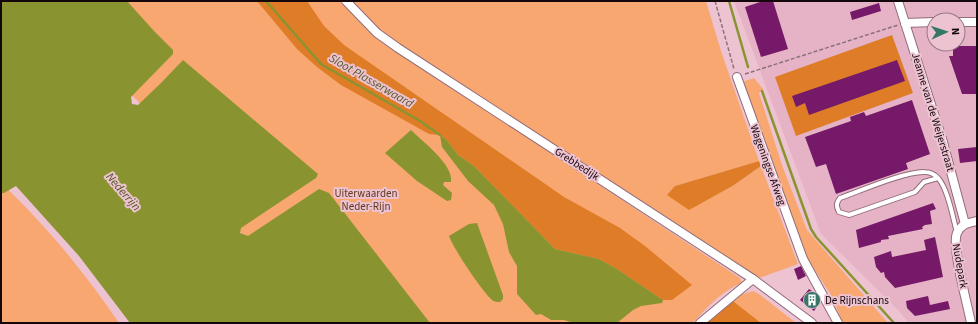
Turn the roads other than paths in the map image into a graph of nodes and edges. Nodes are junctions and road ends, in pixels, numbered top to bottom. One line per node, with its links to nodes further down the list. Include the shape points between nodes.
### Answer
1 (346, 1): 12 (street, Grebbedijk, via 377,33 398,48)
2 (898, 1): 6 (street, Jeanne van de Weijerstraat)
3 (926, 22): 6 (street)
4 (966, 22): 5 (street)
5 (977, 22)
6 (905, 23): 10 (street, Jeanne van de Weijerstraat, via 943,142)
7 (737, 77): 15 (street, Wageningse Afweg, via 803,259)
8 (938, 178): 8 (lane, via 932,173 925,172 909,174 840,198 836,202 836,207 839,212 849,215 915,192 924,182); 11 (lane, via 943,186)
9 (977, 221): 10 (street)
10 (965, 224): 11 (street, Nudepark)
11 (957, 233): 16 (street, Nudepark, via 954,242)
12 (753, 279): 13 (street); 14 (street, Grebbedijk)
13 (700, 323)
14 (812, 323)
15 (838, 323)
16 (971, 323)

